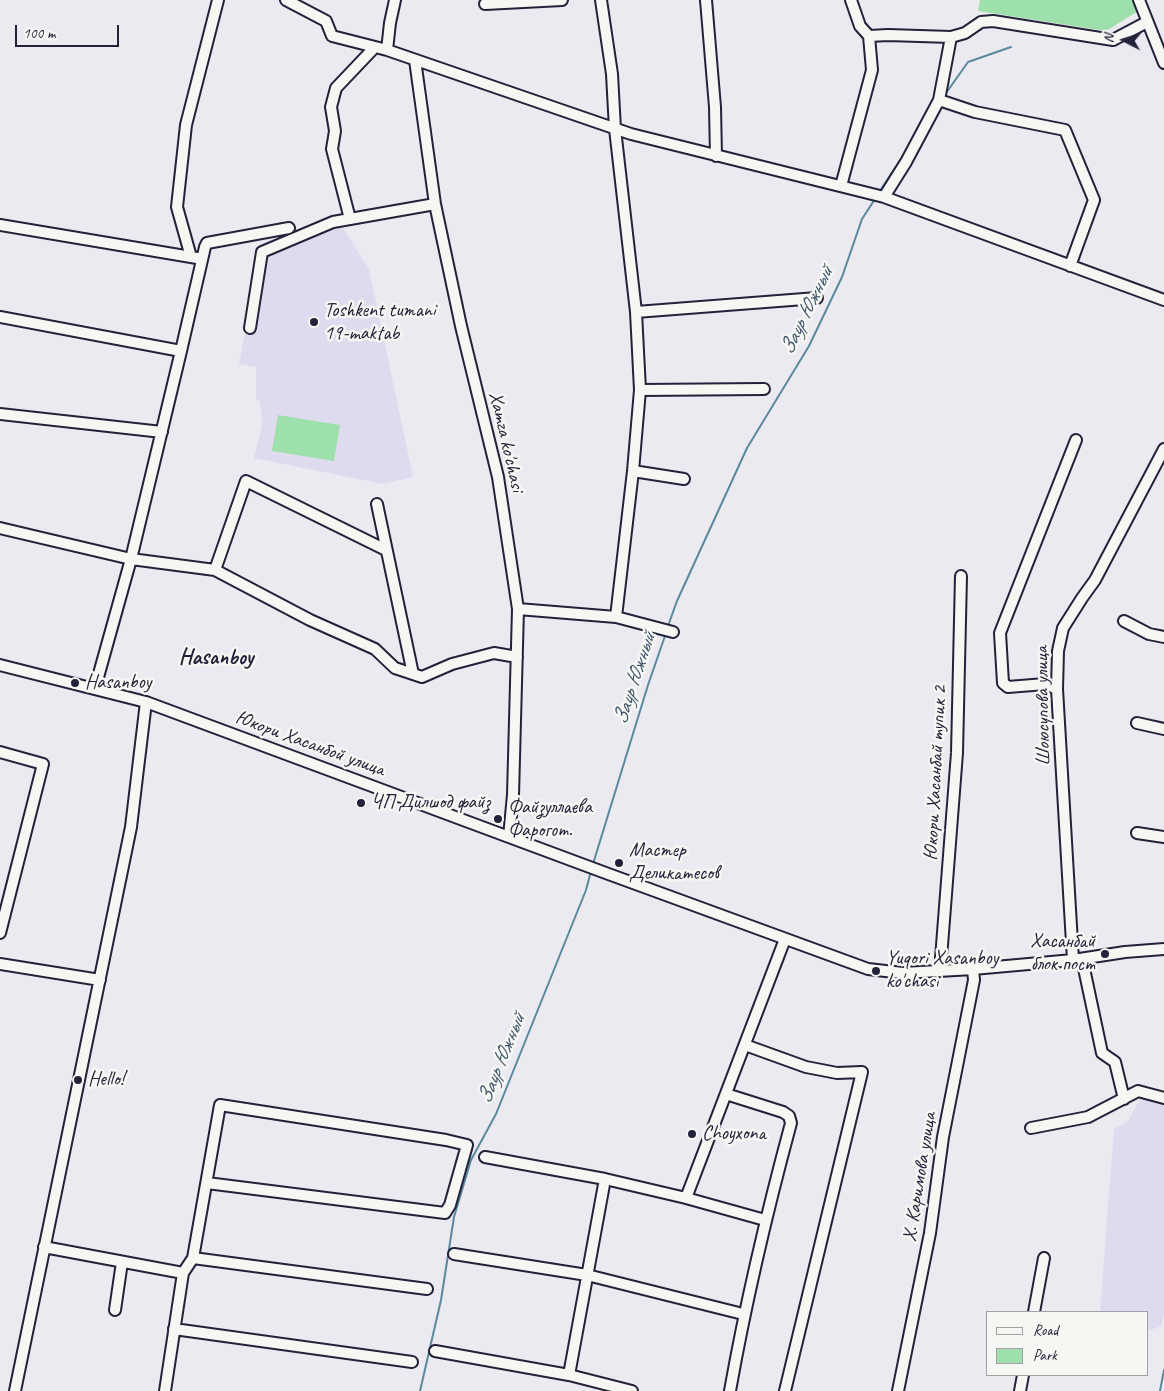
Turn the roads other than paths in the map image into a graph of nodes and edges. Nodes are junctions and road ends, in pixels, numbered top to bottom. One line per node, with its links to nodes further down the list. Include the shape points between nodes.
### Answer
1 (218, 0): 26 (street, via 185,134 177,207)
2 (286, 0): 13 (street, via 326,21 332,36)
3 (395, 0): 14 (street)
4 (562, 0): 9 (street)
5 (601, 0): 18 (street, via 612,74)
6 (706, 0): 19 (street, via 716,107)
7 (851, 0): 11 (street, via 860,26)
8 (1139, 0): 10 (street)
9 (485, 4)
10 (1147, 22): 12 (street, via 1113,40 994,21 981,22 965,33); 16 (street)
11 (869, 36): 12 (street); 20 (street, via 872,70)
12 (951, 37): 17 (street)
13 (374, 48): 14 (street); 23 (street, via 336,88 331,107 335,131 332,149)
14 (387, 50): 15 (street)
15 (415, 60): 18 (street); 22 (street, Xamza ko'chasi)
16 (1164, 63)
17 (939, 100): 21 (street); 28 (street, via 975,112 1065,130 1094,200)
18 (615, 129): 19 (street); 31 (street)
19 (716, 156): 20 (street)
20 (841, 186): 21 (street)
21 (884, 197): 28 (street)
22 (435, 204): 23 (street); 49 (street, Xamza ko'chasi, via 498,477)
23 (350, 219): 33 (street, via 332,222 262,252)
24 (0, 225): 26 (street)
25 (289, 228): 27 (street, via 208,244)
26 (191, 257): 27 (street)
27 (203, 258): 34 (street)
28 (1070, 266): 30 (street)
29 (818, 298): 31 (street)
30 (1164, 300)
31 (636, 312): 35 (street)
32 (0, 317): 34 (street)
33 (250, 328)
34 (181, 351): 38 (street)
35 (640, 390): 36 (street); 41 (street)
36 (764, 390)
37 (0, 414): 38 (street)
38 (162, 432): 46 (street)
39 (1076, 440): 58 (street, via 1000,634 1003,683 1008,687 1045,684)
40 (1164, 449): 58 (street, Шоюсупова улица, via 1095,580 1063,628 1058,651)
41 (633, 471): 42 (street); 50 (street)
42 (684, 480)
43 (377, 504): 45 (street)
44 (0, 528): 46 (street)
45 (386, 550): 47 (street, via 246,481); 56 (street)
46 (131, 559): 47 (street); 57 (street)
47 (215, 570): 56 (street, via 310,620 375,649 395,668)
48 (961, 576): 72 (street, Юкори Хасанбай тупик 2, via 957,754)
49 (518, 609): 50 (street); 54 (street, Xamza ko'chasi)
50 (616, 617): 52 (street)
51 (1124, 621): 53 (street, via 1148,634)
52 (673, 632)
53 (1164, 637)
54 (517, 657): 56 (street, via 494,653 452,664 422,677); 64 (street, Xamza ko'chasi)
55 (0, 667): 57 (street, Юкори Хасанбой улица)
56 (413, 674)
57 (95, 688): 59 (street, Юкори Хасанбой улица)
58 (1057, 689): 69 (street, Шоюсупова улица)
59 (146, 702): 64 (street, Юкори Хасанбой улица); 73 (street, via 131,827)
60 (1137, 723): 61 (street)
61 (1164, 729)
62 (0, 752): 66 (street, via 43,764)
63 (1137, 833): 65 (street)
64 (509, 837): 67 (street, Юкори Хасанбой улица)
65 (1164, 837)
66 (0, 933)
67 (785, 939): 72 (street, Юкори Хасанбой улица, via 880,972); 74 (street)
68 (1164, 949): 69 (street, Юкори Хасанбой улица)
69 (1077, 960): 71 (street, Юкори Хасанбой улица); 77 (street, Шоюсупова улица, via 1102,1053 1115,1062)
70 (0, 964): 73 (street)
71 (973, 969): 72 (street, Юкори Хасанбой улица); 105 (street, Х. Каримова улица, via 974,980 943,1138 930,1233)
72 (940, 971)
73 (100, 980): 84 (street)
74 (745, 1045): 75 (street); 104 (street, via 806,1067 837,1073 862,1072)
75 (726, 1094): 82 (street); 83 (street, via 790,1116)
76 (1164, 1098): 77 (street, via 1138,1091)
77 (1124, 1099): 78 (street, via 1088,1117)
78 (1031, 1128)
79 (485, 1157): 80 (street)
80 (605, 1179): 82 (street); 90 (street)
81 (207, 1183): 81 (street, via 220,1105 467,1145 445,1213); 86 (street)
82 (686, 1198): 83 (street)
83 (765, 1220): 94 (street)
84 (44, 1247): 88 (street); 100 (street)
85 (454, 1254): 90 (street)
86 (193, 1258): 89 (street); 91 (street)
87 (1044, 1258): 93 (street)
88 (122, 1262): 89 (street); 92 (street)
89 (183, 1274): 95 (street)
90 (587, 1275): 94 (street); 98 (street)
91 (427, 1290)
92 (116, 1310)
93 (1034, 1311)
94 (744, 1314): 103 (street)
95 (174, 1329): 97 (street); 101 (street)
96 (435, 1351): 98 (street)
97 (412, 1362)
98 (569, 1375): 102 (street)
99 (1023, 1376): 106 (street)
100 (15, 1391)
101 (165, 1391)
102 (632, 1391)
103 (730, 1391)
104 (784, 1391)
105 (898, 1391)
106 (1020, 1391)

